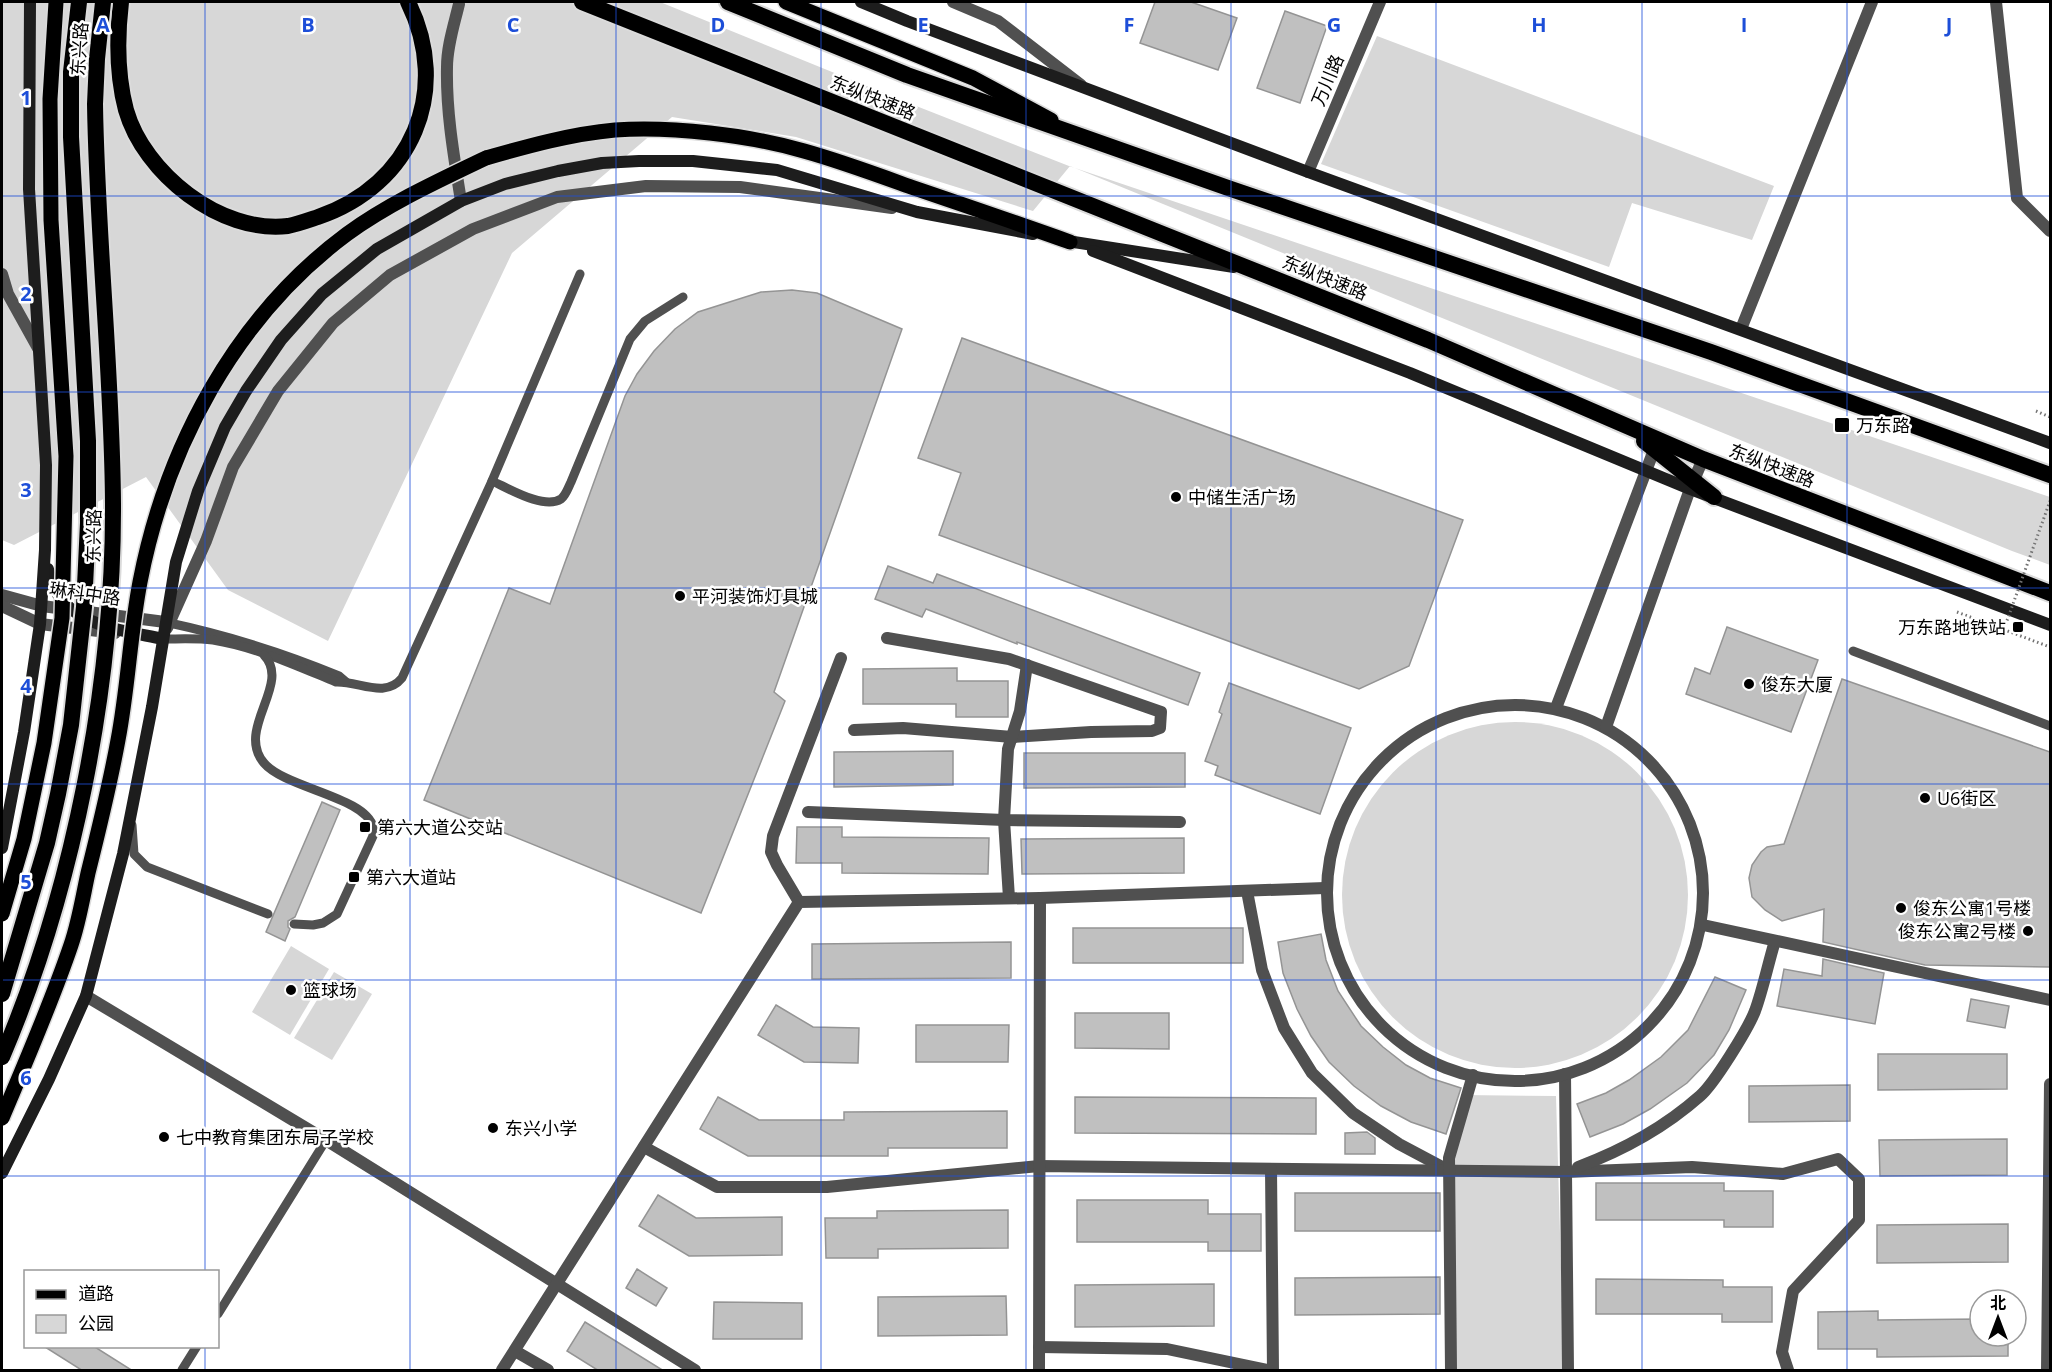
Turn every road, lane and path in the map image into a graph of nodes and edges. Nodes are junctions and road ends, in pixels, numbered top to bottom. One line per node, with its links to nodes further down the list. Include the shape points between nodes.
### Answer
1 (30, 2): 28 (main road, via 29,189)
2 (56, 2): 74 (main road, bridge, via 50,99 51,220 66,456 62,618 44,743 24,838)
3 (79, 2): 79 (highway, 东兴路, bridge, via 71,137 88,441 84,607 72,725 58,794)
4 (103, 2): 82 (highway, 东兴路, bridge, via 97,59 96,152 113,502 108,627 88,764 72,841 39,957)
5 (121, 2): 6 (highway, via 121,81 126,111 145,150 171,182 210,208 232,218 287,226 338,210 360,198 379,182 411,140 425,95 426,71 417,23)
6 (408, 2)
7 (582, 2): 23 (highway, 东纵快速路)
8 (728, 2): 17 (highway, 东纵快速路, via 907,75)
9 (786, 2): 17 (main road, via 974,78)
10 (861, 2): 16 (main road)
11 (953, 2): 16 (street, via 998,21)
12 (1380, 2): 18 (street, 万川路)
13 (1872, 2): 27 (street)
14 (1996, 2): 21 (street, via 2017,198)
15 (459, 4): 19 (street, via 447,66 450,127)
16 (1084, 87): 18 (main road)
17 (1080, 136): 35 (highway, 东纵快速路, via 1711,352)
18 (1308, 172): 27 (main road)
19 (461, 201): 20 (main road, via 505,184 558,171 630,161 693,161 777,170); 47 (main road, via 377,249 321,294 281,340 246,390 210,459 184,532)
20 (916, 212): 22 (main road); 47 (street, via 740,187 646,186 557,197 473,229 390,275 333,324 278,391 233,468 206,542)
21 (2050, 231)
22 (1070, 242): 23 (main road); 34 (main road, via 1410,373); 86 (main road, bridge, via 802,150 674,130 615,130 486,158 388,207 314,261 240,342 192,422 167,480 140,583 119,738 72,942)
23 (1259, 271): 32 (highway, 东纵快速路, via 1627,427)
24 (2, 274): 28 (street, via 8,294)
25 (580, 274): 36 (lane)
26 (683, 297): 36 (lane, via 645,321 630,339 571,482 559,500 538,501)
27 (1741, 329): 31 (main road)
28 (38, 348): 40 (main road, via 46,465)
29 (2036, 411): 30 (path)
30 (2050, 417)
31 (2050, 443)
32 (1655, 445): 33 (highway, 东纵快速路); 34 (street); 37 (highway, 东纵快速路)
33 (1703, 459): 37 (street); 41 (highway, 东纵快速路)
34 (1645, 471): 37 (main road); 59 (street)
35 (2050, 475)
36 (492, 481): 58 (lane, via 397,685 388,689)
37 (1692, 485): 38 (highway, 东纵快速路); 61 (street)
38 (1714, 497): 49 (main road)
39 (2050, 501): 50 (path, bridge)
40 (45, 550): 44 (main road); 45 (main road, via 49,576)
41 (2050, 593)
42 (2, 595): 44 (street, 琳科中路)
43 (2, 606): 48 (street, 琳科中路)
44 (42, 606): 45 (street, 琳科中路); 48 (main road)
45 (69, 609): 47 (street, 琳科中路); 52 (main road, via 89,621)
46 (1957, 612): 50 (path)
47 (167, 622): 52 (main road); 58 (lane, via 270,649 339,675)
48 (40, 624): 52 (street, 琳科中路); 68 (main road)
49 (2050, 625)
50 (2004, 629): 53 (path)
51 (887, 638): 57 (street)
52 (162, 639): 55 (lane, via 213,640); 64 (main road)
53 (2050, 647)
54 (1853, 651): 60 (lane)
55 (264, 655): 58 (lane, via 336,682); 76 (lane, via 273,675 256,734 257,753 271,770 362,811 373,826 373,836 338,914 323,923)
56 (841, 658): 73 (street, via 773,836 771,852)
57 (1027, 665): 63 (street); 63 (street, via 1161,712 1160,728)
58 (346, 682)
59 (1556, 708): 61 (street); 69 (street, via 1501,704 1447,716 1398,744 1360,784 1335,833)
60 (2050, 726)
61 (1606, 727): 77 (street, via 1644,754 1675,790 1698,844 1705,878)
62 (854, 730): 63 (street, via 903,728)
63 (1012, 736): 66 (street)
64 (131, 810): 75 (lane, via 134,854 147,867); 80 (main road)
65 (808, 812): 66 (street)
66 (1004, 820): 67 (street); 71 (street)
67 (1180, 822)
68 (2, 848)
69 (1325, 888): 70 (street); 84 (street, via 1332,944 1356,995 1393,1038 1442,1067)
70 (1247, 891): 72 (street); 91 (street, via 1262,970 1284,1028 1312,1073 1353,1113)
71 (1009, 898): 72 (street); 73 (street)
72 (1040, 898): 89 (street)
73 (799, 902): 88 (street)
74 (2, 914)
75 (268, 914)
76 (294, 924)
77 (1703, 925): 78 (street); 83 (street, via 1685,979 1652,1024 1606,1059)
78 (1774, 941): 81 (street); 92 (street, via 1754,1013 1702,1095 1651,1131 1603,1158)
79 (2, 994)
80 (86, 996): 87 (street); 93 (main road)
81 (2050, 1000)
82 (2, 1057)
83 (1565, 1074): 84 (street, via 1497,1081); 92 (street)
84 (1473, 1075): 91 (street, via 1449,1158)
85 (2050, 1084): 95 (street)
86 (2, 1118)
87 (326, 1140): 94 (street); 96 (lane)
88 (644, 1147): 89 (street, via 717,1187 827,1187); 94 (street)
89 (1039, 1166): 90 (street); 97 (street)
90 (1271, 1168): 91 (street); 105 (street)
91 (1449, 1171): 92 (street); 106 (street)
92 (1566, 1172): 107 (street); 108 (street, via 1692,1167 1783,1174 1838,1159 1859,1179 1858,1220 1793,1291 1782,1352)
93 (2, 1173)
94 (558, 1284): 99 (street); 103 (street)
95 (2049, 1284): 109 (street)
96 (219, 1312)
97 (1039, 1347): 104 (street); 105 (street, via 1167,1349)
98 (196, 1348): 100 (lane)
99 (515, 1351): 101 (street); 102 (street)
100 (182, 1371)
101 (502, 1371)
102 (548, 1371)
103 (695, 1371)
104 (1039, 1371)
105 (1271, 1371)
106 (1450, 1371)
107 (1568, 1371)
108 (1788, 1371)
109 (2047, 1371)

